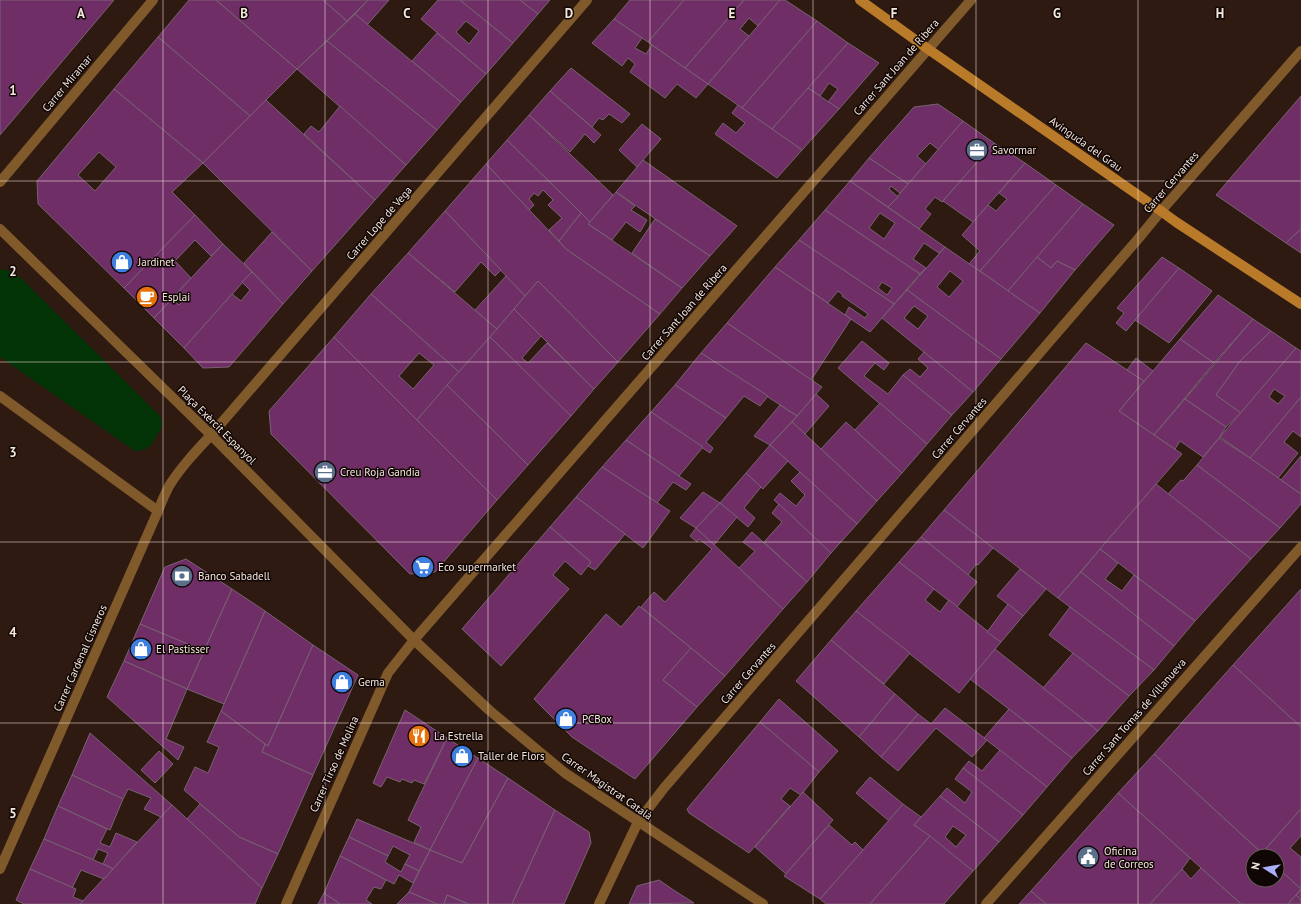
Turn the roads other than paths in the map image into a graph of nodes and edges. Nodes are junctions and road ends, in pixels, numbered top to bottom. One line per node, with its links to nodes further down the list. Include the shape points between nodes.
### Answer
1 (153, 0): 7 (street, Carrer Miramar)
2 (587, 0): 12 (street, Carrer Lope de Vega)
3 (860, 0): 5 (street, Avinguda del Grau)
4 (971, 0): 5 (street, Carrer Sant Joan de Ribera)
5 (928, 49): 8 (street, Avinguda del Grau); 16 (street, Carrer Sant Joan de Ribera)
6 (1301, 51): 8 (street, Carrer Cervantes)
7 (0, 182)
8 (1161, 211): 10 (street, Avinguda del Grau); 17 (street, Carrer Cervantes, via 669,782)
9 (0, 228): 12 (street, Plaça Exèrcit Espanyol)
10 (1301, 304)
11 (0, 396): 14 (street)
12 (211, 435): 13 (street, Carrer Lope de Vega); 16 (street, Plaça Exèrcit Espanyol)
13 (188, 460): 14 (street, Carrer Cardenal Cisneros, via 169,487)
14 (158, 511): 18 (street, Carrer Cardenal Cisneros)
15 (1301, 547): 22 (street, Carrer Sant Tomas de Villanueva)
16 (414, 640): 17 (street, Carrer Magistrat Català, via 534,748); 19 (street, Carrer Tirso de Molina, via 384,681)
17 (638, 822): 20 (street, Carrer Cervantes); 21 (street, Carrer Magistrat Català)
18 (0, 869)
19 (286, 904)
20 (599, 904)
21 (763, 904)
22 (986, 904)

